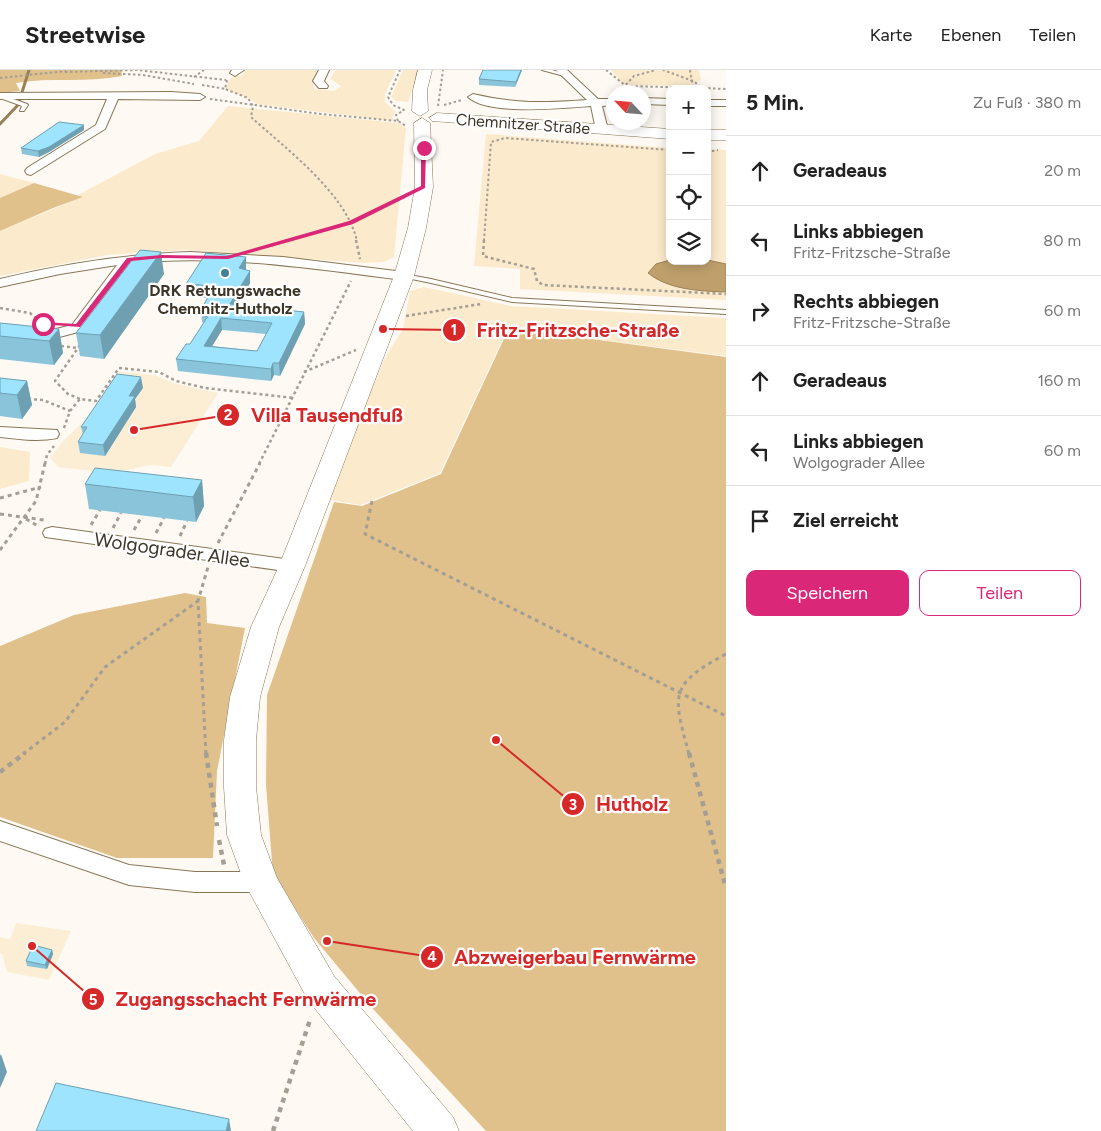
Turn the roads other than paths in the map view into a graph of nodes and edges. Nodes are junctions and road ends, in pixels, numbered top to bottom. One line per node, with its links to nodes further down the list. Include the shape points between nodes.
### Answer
1 (324, 70): 5 (street, via 318,82)
2 (425, 70): 17 (main road)
3 (545, 70): 4 (lane)
4 (563, 72): 13 (street)
5 (323, 86)
6 (114, 96): 8 (street, via 34,95); 9 (street); 24 (street, via 101,127)
7 (473, 97): 13 (street, via 513,108)
8 (8, 98): 16 (lane)
9 (200, 98)
10 (651, 101): 12 (street)
11 (606, 102): 13 (street)
12 (666, 102)
13 (596, 103): 19 (street)
14 (711, 103): 15 (street)
15 (726, 103)
16 (24, 107)
17 (412, 120): 19 (main road, Chemnitzer Straße, via 432,122 438,112); 26 (main road, via 424,187)
18 (711, 126): 23 (main road)
19 (602, 130): 20 (main road, Chemnitzer Straße)
20 (606, 130)
21 (649, 130): 22 (main road, Chemnitzer Straße)
22 (666, 133)
23 (726, 135)
24 (31, 171)
25 (129, 259): 26 (street, via 210,256); 27 (street); 29 (street, via 78,326 64,334 47,337)
26 (404, 276): 28 (lane, via 512,300); 33 (main road)
27 (0, 283)
28 (726, 312)
29 (0, 332)
30 (0, 432): 31 (street)
31 (57, 437)
32 (52, 533): 33 (street, Wolgograder Allee)
33 (292, 566): 35 (main road, via 265,627 245,697 240,740 244,834)
34 (0, 831): 35 (street, via 128,875 195,882)
35 (261, 882): 36 (main road, via 321,988)
36 (439, 1131)

